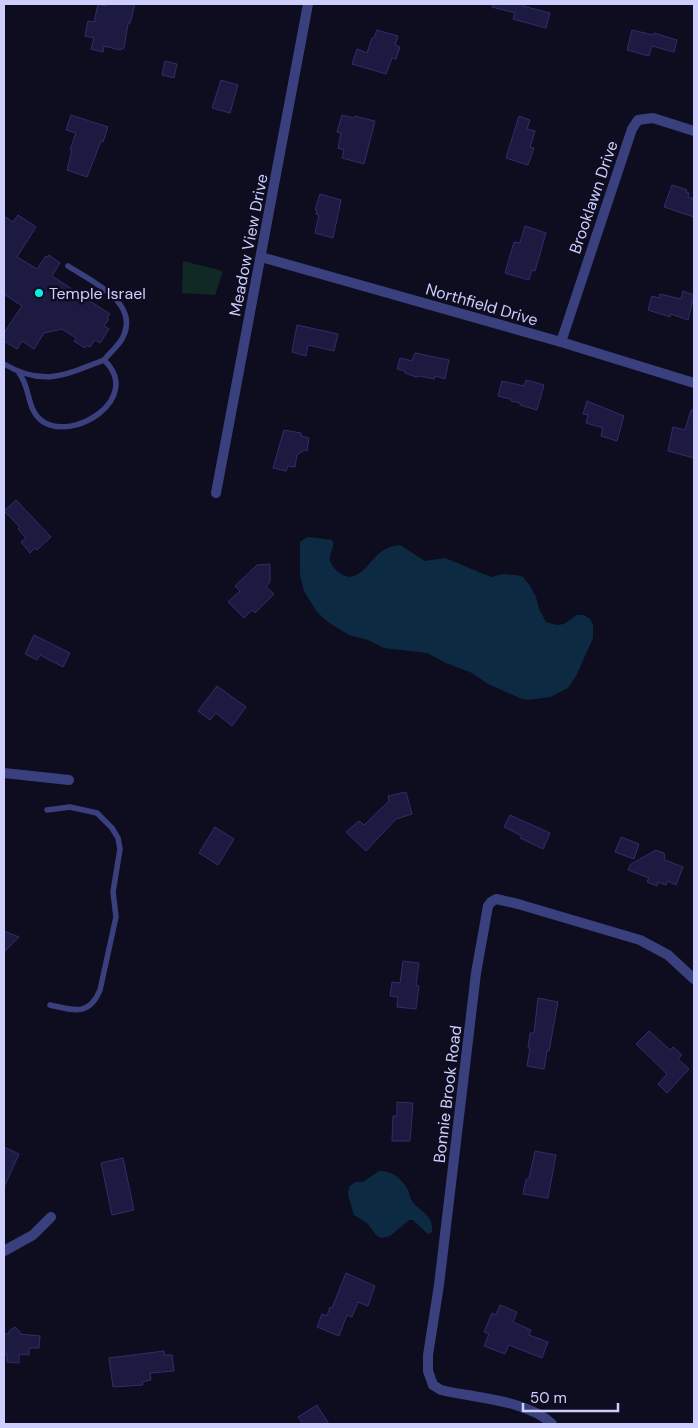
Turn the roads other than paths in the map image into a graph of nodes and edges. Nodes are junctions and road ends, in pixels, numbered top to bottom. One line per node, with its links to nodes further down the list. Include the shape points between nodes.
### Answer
1 (308, 4): 3 (street, Meadow View Drive)
2 (694, 131): 5 (street, Brooklawn Drive, via 653,118 638,120 632,129)
3 (261, 257): 5 (street, Northfield Drive); 10 (street, Meadow View Drive)
4 (68, 266): 6 (lane, via 108,292 123,308 126,318 123,338)
5 (561, 342): 9 (street, Northfield Drive)
6 (104, 360): 8 (lane, via 64,375 36,377); 8 (lane, via 115,374 116,388 112,398 100,414 69,426 57,427 41,420 31,407 25,380)
7 (4, 364): 8 (lane)
8 (19, 374)
9 (694, 383)
10 (216, 493)
11 (4, 772): 12 (street)
12 (68, 780)
13 (47, 810): 15 (lane, via 70,808 97,813 112,828 120,849 113,892 116,917 96,1000 82,1010)
14 (694, 979): 18 (street, Bonnie Brook Road, via 668,955 640,940 496,899 488,906 475,983 428,1371 433,1385 441,1390 515,1405 543,1416)
15 (50, 1005)
16 (51, 1217): 17 (street, via 33,1235)
17 (4, 1251)
18 (552, 1424)

